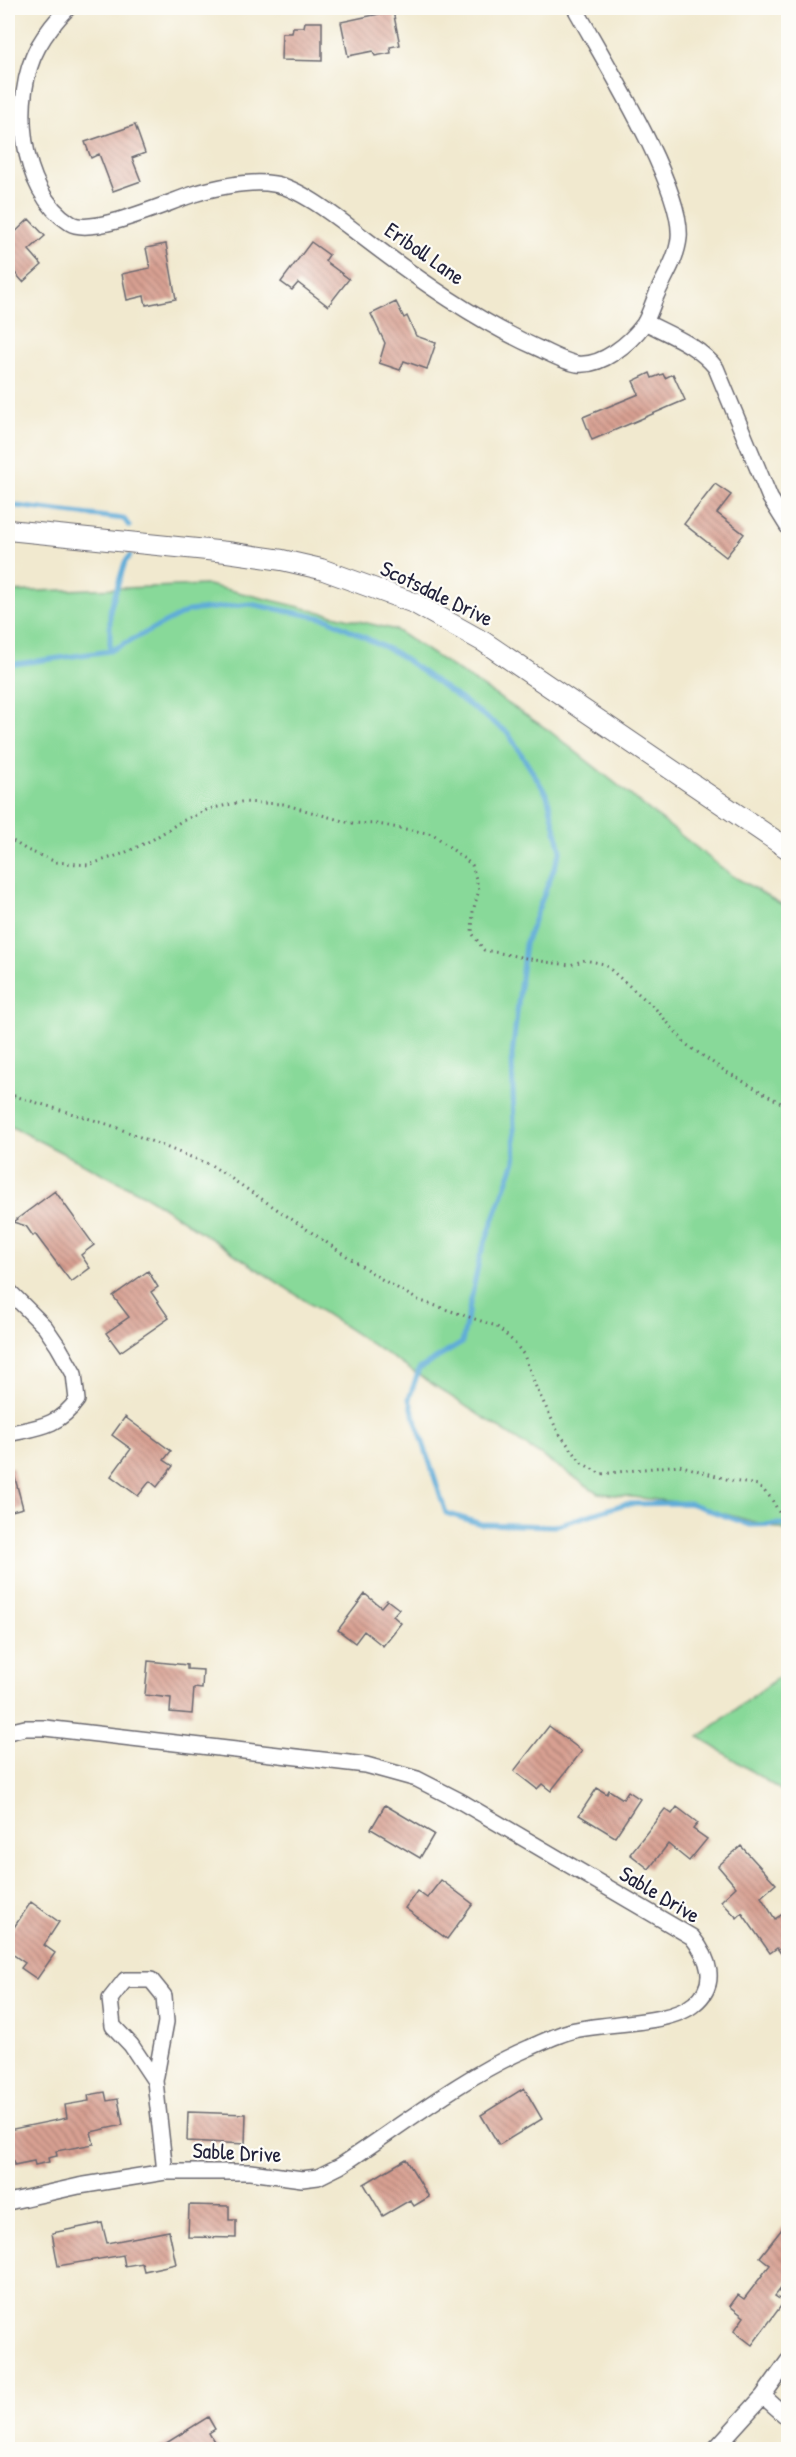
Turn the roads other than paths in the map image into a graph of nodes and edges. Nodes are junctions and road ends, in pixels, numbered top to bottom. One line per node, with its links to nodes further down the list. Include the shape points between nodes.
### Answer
1 (68, 8): 3 (street, Eriboll Lane, via 37,49 24,97 23,136 27,161 36,181 49,203 70,223 94,226 195,194 242,184 274,183 330,213 442,294 548,353 578,364 594,361 628,342)
2 (575, 8): 3 (street, Eriboll Lane, via 645,137 675,211 679,237 668,273)
3 (645, 322): 4 (street, via 699,351 716,368 770,498)
4 (789, 527)
5 (8, 530): 6 (street, Scotsdale Drive, via 282,560 340,575 414,603 494,648)
6 (789, 849)
7 (8, 1290): 8 (street, via 58,1346 74,1374 77,1400 53,1424)
8 (8, 1434)
9 (8, 1732): 11 (street, Sable Drive, via 45,1728 366,1765 417,1779 692,1937 709,1965 703,1995 681,2013 571,2031 527,2048 488,2068 318,2177)
10 (155, 2081): 10 (street, via 166,2022 164,1996 151,1980 125,1980 110,1999 113,2025); 11 (street)
11 (165, 2172): 12 (street, Sable Drive)
12 (8, 2202)
13 (789, 2361): 14 (street)
14 (763, 2396): 15 (street); 16 (street)
15 (789, 2418)
16 (714, 2450)

